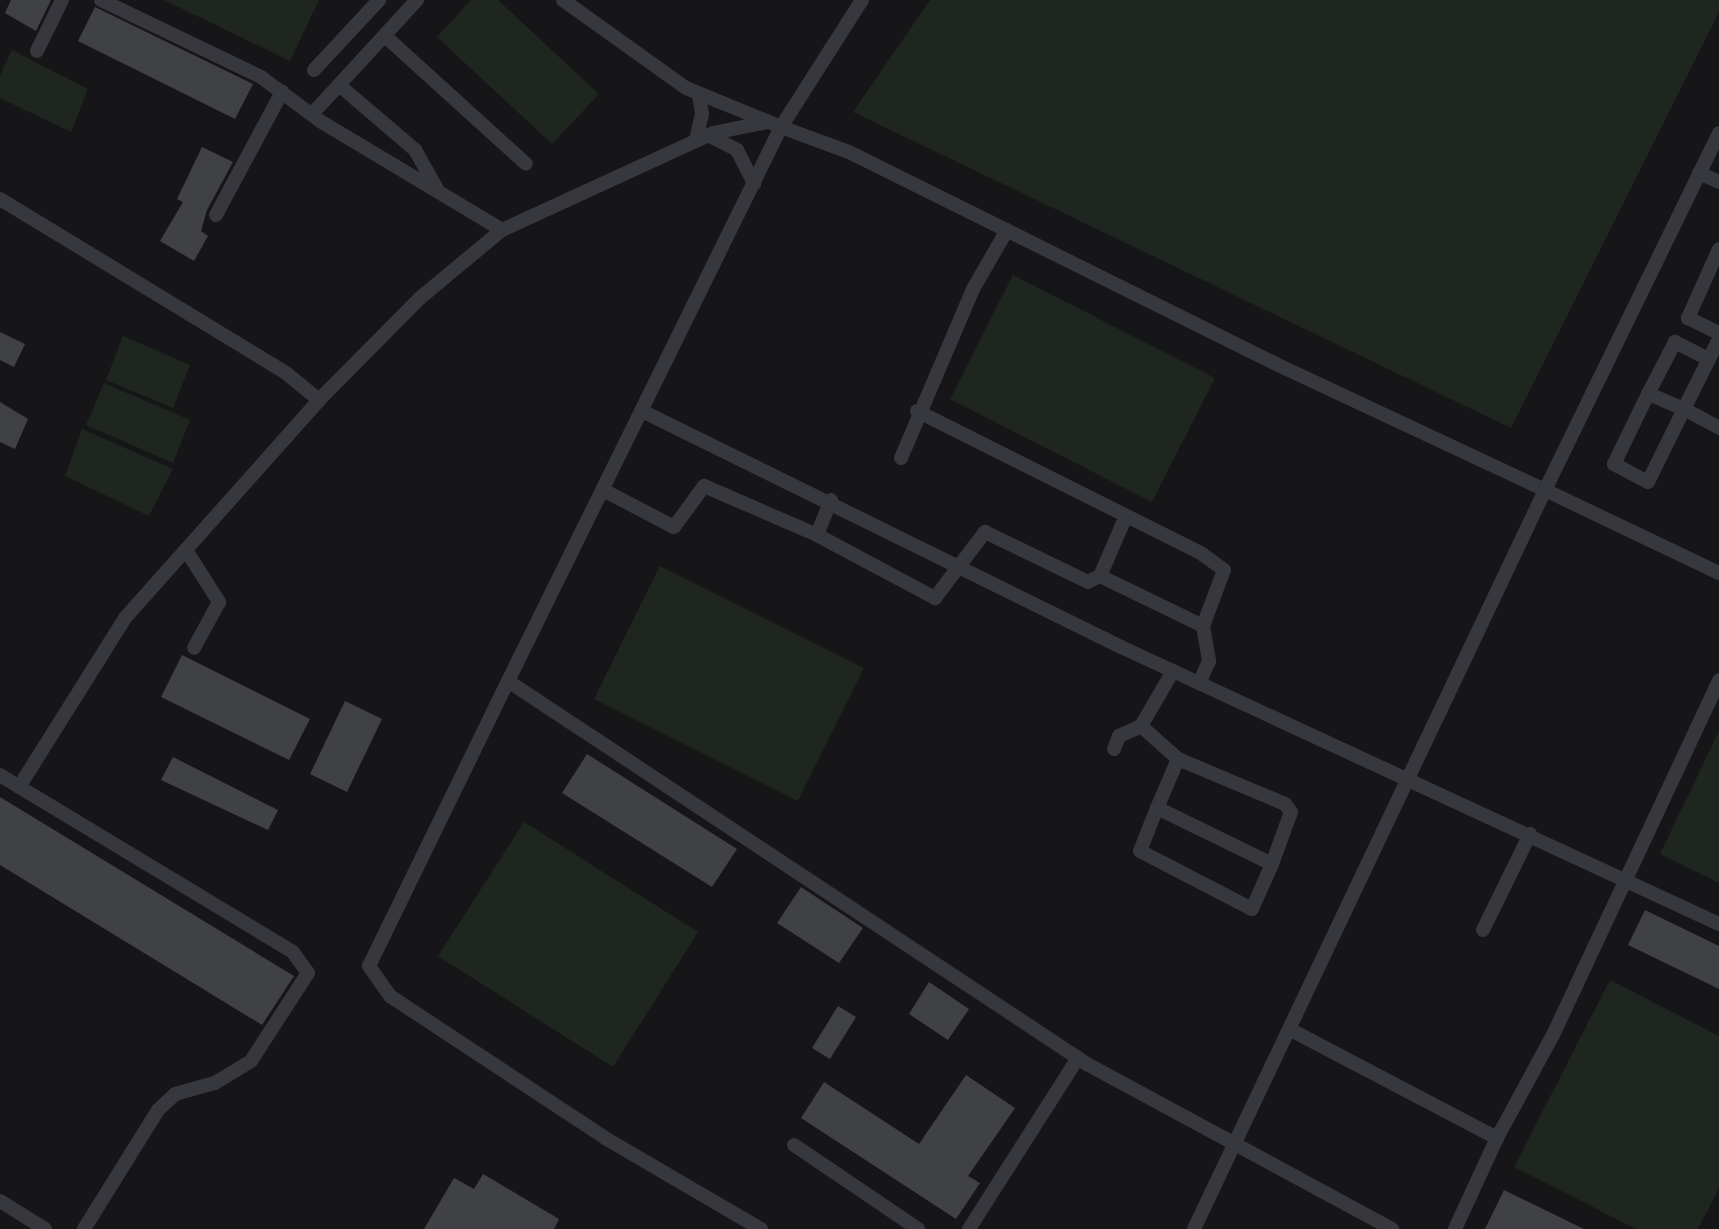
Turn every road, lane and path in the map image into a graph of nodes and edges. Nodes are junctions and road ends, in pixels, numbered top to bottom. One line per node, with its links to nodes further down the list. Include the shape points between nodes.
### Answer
1 (62, 0): 9 (lane)
2 (101, 0): 13 (lane)
3 (379, 0): 7 (lane)
4 (417, 0): 8 (lane)
5 (563, 0): 14 (lane)
6 (862, 0): 16 (lane)
7 (347, 34): 10 (lane); 11 (lane)
8 (385, 36): 10 (lane); 19 (lane)
9 (37, 51)
10 (369, 53): 12 (lane)
11 (314, 70)
12 (339, 85): 15 (lane); 23 (lane, via 415,150)
13 (282, 92): 15 (lane); 25 (lane)
14 (699, 94): 16 (lane); 18 (lane)
15 (313, 113): 23 (lane)
16 (774, 125): 18 (lane); 22 (lane); 27 (lane, via 849,152)
17 (1719, 133): 20 (lane)
18 (702, 138): 22 (lane, via 737,150); 26 (lane)
19 (526, 164)
20 (1699, 173): 21 (lane); 39 (lane)
21 (1719, 182)
22 (754, 184): 34 (lane)
23 (436, 188): 26 (lane)
24 (0, 199): 32 (lane, via 286,373)
25 (216, 215)
26 (502, 230): 32 (lane, via 420,298)
27 (1007, 230): 35 (lane, via 973,289); 39 (lane)
28 (1719, 249): 29 (lane, via 1688,318)
29 (1719, 336): 30 (lane)
30 (1709, 359): 31 (lane, via 1675,342); 33 (lane)
31 (1648, 394): 33 (lane); 33 (lane, via 1614,464 1648,482)
32 (319, 400): 43 (lane)
33 (1684, 409): 36 (lane)
34 (642, 411): 38 (lane); 40 (lane)
35 (917, 411): 37 (lane); 41 (lane)
36 (1719, 428)
37 (901, 458)
38 (603, 490): 42 (lane, via 674,527 704,486); 51 (lane)
39 (1545, 490): 45 (lane); 57 (lane)
40 (831, 500): 42 (lane); 44 (lane)
41 (1126, 516): 46 (lane); 47 (lane, via 1224,570)
42 (817, 535): 44 (lane, via 935,598)
43 (186, 550): 48 (lane, via 219,602); 58 (lane, via 125,618)
44 (963, 566): 46 (lane, via 985,532 1088,582); 49 (lane)
45 (1719, 573)
46 (1100, 576): 47 (lane)
47 (1203, 626): 52 (lane, via 1209,661)
48 (194, 648)
49 (1173, 671): 52 (lane); 53 (lane)
50 (1719, 680): 62 (lane)
51 (508, 681): 66 (lane); 73 (lane, via 369,966 390,996 605,1138)
52 (1199, 683): 57 (lane)
53 (1141, 726): 54 (lane, via 1119,736); 55 (lane)
54 (1114, 749)
55 (1178, 759): 59 (lane); 61 (lane, via 1285,804 1291,812)
56 (0, 775): 58 (lane)
57 (1411, 780): 60 (lane); 65 (lane)
58 (19, 787): 72 (lane, via 293,952 308,973 251,1061 215,1083 175,1094 158,1110)
59 (1157, 808): 61 (lane); 61 (lane, via 1140,851 1252,909)
60 (1530, 834): 62 (lane); 64 (lane)
61 (1272, 864)
62 (1623, 881): 63 (lane); 67 (lane, via 1553,1035)
63 (1719, 924)
64 (1483, 930)
65 (1291, 1030): 67 (lane); 69 (lane)
66 (1078, 1058): 69 (lane); 75 (lane)
67 (1497, 1138): 78 (lane)
68 (794, 1145): 74 (lane)
69 (1235, 1145): 76 (lane); 77 (lane)
70 (0, 1201): 71 (lane)
71 (45, 1229)
72 (84, 1229)
73 (761, 1229)
74 (918, 1229)
75 (969, 1229)
76 (1194, 1229)
77 (1392, 1229)
78 (1455, 1229)

